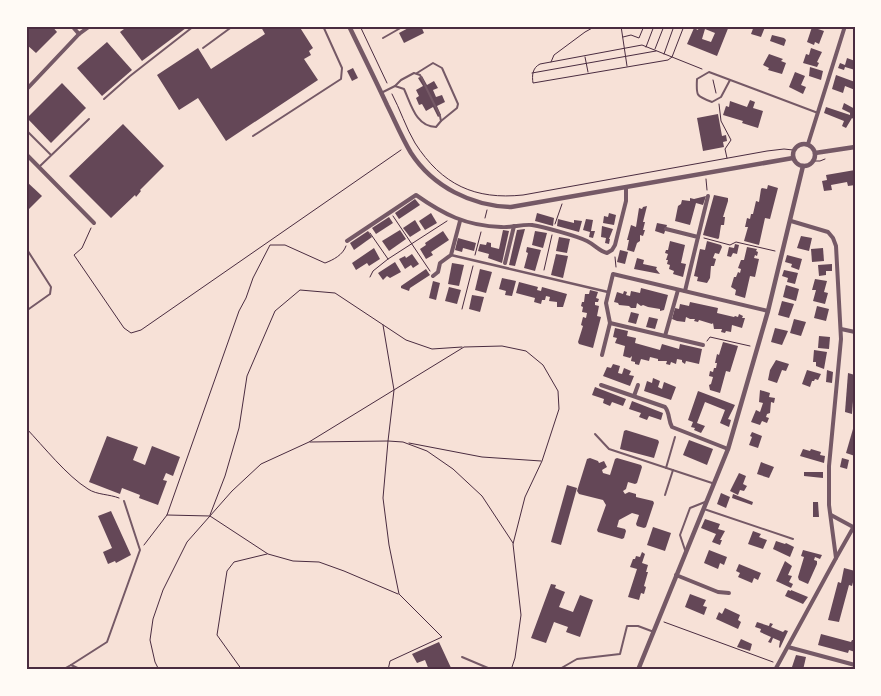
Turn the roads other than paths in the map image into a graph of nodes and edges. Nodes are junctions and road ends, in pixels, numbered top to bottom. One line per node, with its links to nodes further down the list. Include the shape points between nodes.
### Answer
1 (72, 26): 10 (street)
2 (90, 26): 10 (street)
3 (194, 26): 18 (lane)
4 (233, 26): 9 (lane)
5 (323, 26): 23 (lane, via 342,68 341,79)
6 (349, 26): 17 (street)
7 (404, 26): 11 (lane)
8 (845, 26): 19 (street)
9 (229, 27): 12 (lane)
10 (79, 34): 16 (street)
11 (383, 38)
12 (203, 48)
13 (417, 73): 15 (lane); 21 (lane); 21 (lane, via 433,63 442,68 458,104)
14 (730, 80): 14 (lane, via 709,72 698,79 696,93 699,98 712,102 721,97); 19 (lane)
15 (395, 86): 17 (lane); 21 (lane, via 404,89 417,118 423,123 433,127)
16 (26, 90)
17 (381, 93): 32 (street, via 407,146 421,166 440,184 461,196 489,205 511,207)
18 (104, 99)
19 (818, 113): 24 (street)
20 (89, 119): 28 (lane)
21 (441, 121)
22 (26, 130): 28 (lane)
23 (253, 136)
24 (808, 144): 26 (street); 29 (street, via 801,144 793,150)
25 (855, 147): 26 (street)
26 (815, 153): 30 (street, via 812,163)
27 (26, 154): 31 (street)
28 (51, 155): 31 (lane)
29 (793, 158): 30 (street); 32 (street)
30 (804, 166): 35 (street)
31 (39, 167): 36 (street)
32 (626, 187): 37 (street, via 626,201 615,245 607,253 586,240 531,225)
33 (708, 196): 39 (street)
34 (460, 220): 37 (street, via 482,226); 40 (street, via 416,195); 42 (street)
35 (791, 222): 49 (street); 51 (street, via 828,232 833,238)
36 (94, 223)
37 (514, 226): 43 (street)
38 (666, 229): 39 (street)
39 (698, 237): 46 (street)
40 (347, 241)
41 (26, 248): 48 (lane, via 51,287 50,294)
42 (451, 256): 44 (street, via 440,264); 47 (street)
43 (505, 264)
44 (433, 276)
45 (678, 290): 46 (street); 47 (street, via 612,274); 53 (street)
46 (684, 291): 49 (street)
47 (608, 292): 50 (street, via 606,303)
48 (26, 311)
49 (768, 311): 61 (street)
50 (610, 323): 53 (street); 55 (street)
51 (841, 328): 52 (street); 69 (street, via 829,466)
52 (855, 332)
53 (665, 336): 54 (street)
54 (703, 345)
55 (602, 355)
56 (601, 385): 58 (street)
57 (638, 385): 58 (street)
58 (634, 396): 61 (street, via 665,407 672,427)
59 (595, 434): 62 (lane, via 610,449)
60 (675, 437): 62 (lane)
61 (728, 449): 64 (street)
62 (666, 468): 63 (lane)
63 (673, 470): 64 (lane); 65 (lane)
64 (714, 484): 67 (street)
65 (665, 495)
66 (124, 501): 79 (lane, via 140,550 107,642)
67 (707, 501): 68 (street); 72 (lane, via 690,508 680,535)
68 (704, 509): 71 (lane); 72 (street)
69 (831, 515): 70 (street); 73 (street)
70 (854, 528): 73 (street)
71 (793, 539)
72 (686, 552): 74 (street)
73 (836, 558): 77 (street)
74 (676, 575): 75 (street); 76 (street)
75 (729, 594)
76 (654, 632): 85 (lane, via 638,626 626,626 620,654 577,659); 86 (street)
77 (788, 646): 80 (street); 87 (street)
78 (462, 657): 81 (lane)
79 (71, 665): 82 (lane); 83 (lane)
80 (855, 665)
81 (488, 669): 84 (lane)
82 (62, 670)
83 (82, 670)
84 (504, 670)
85 (558, 670)
86 (638, 670)
87 (775, 670)

